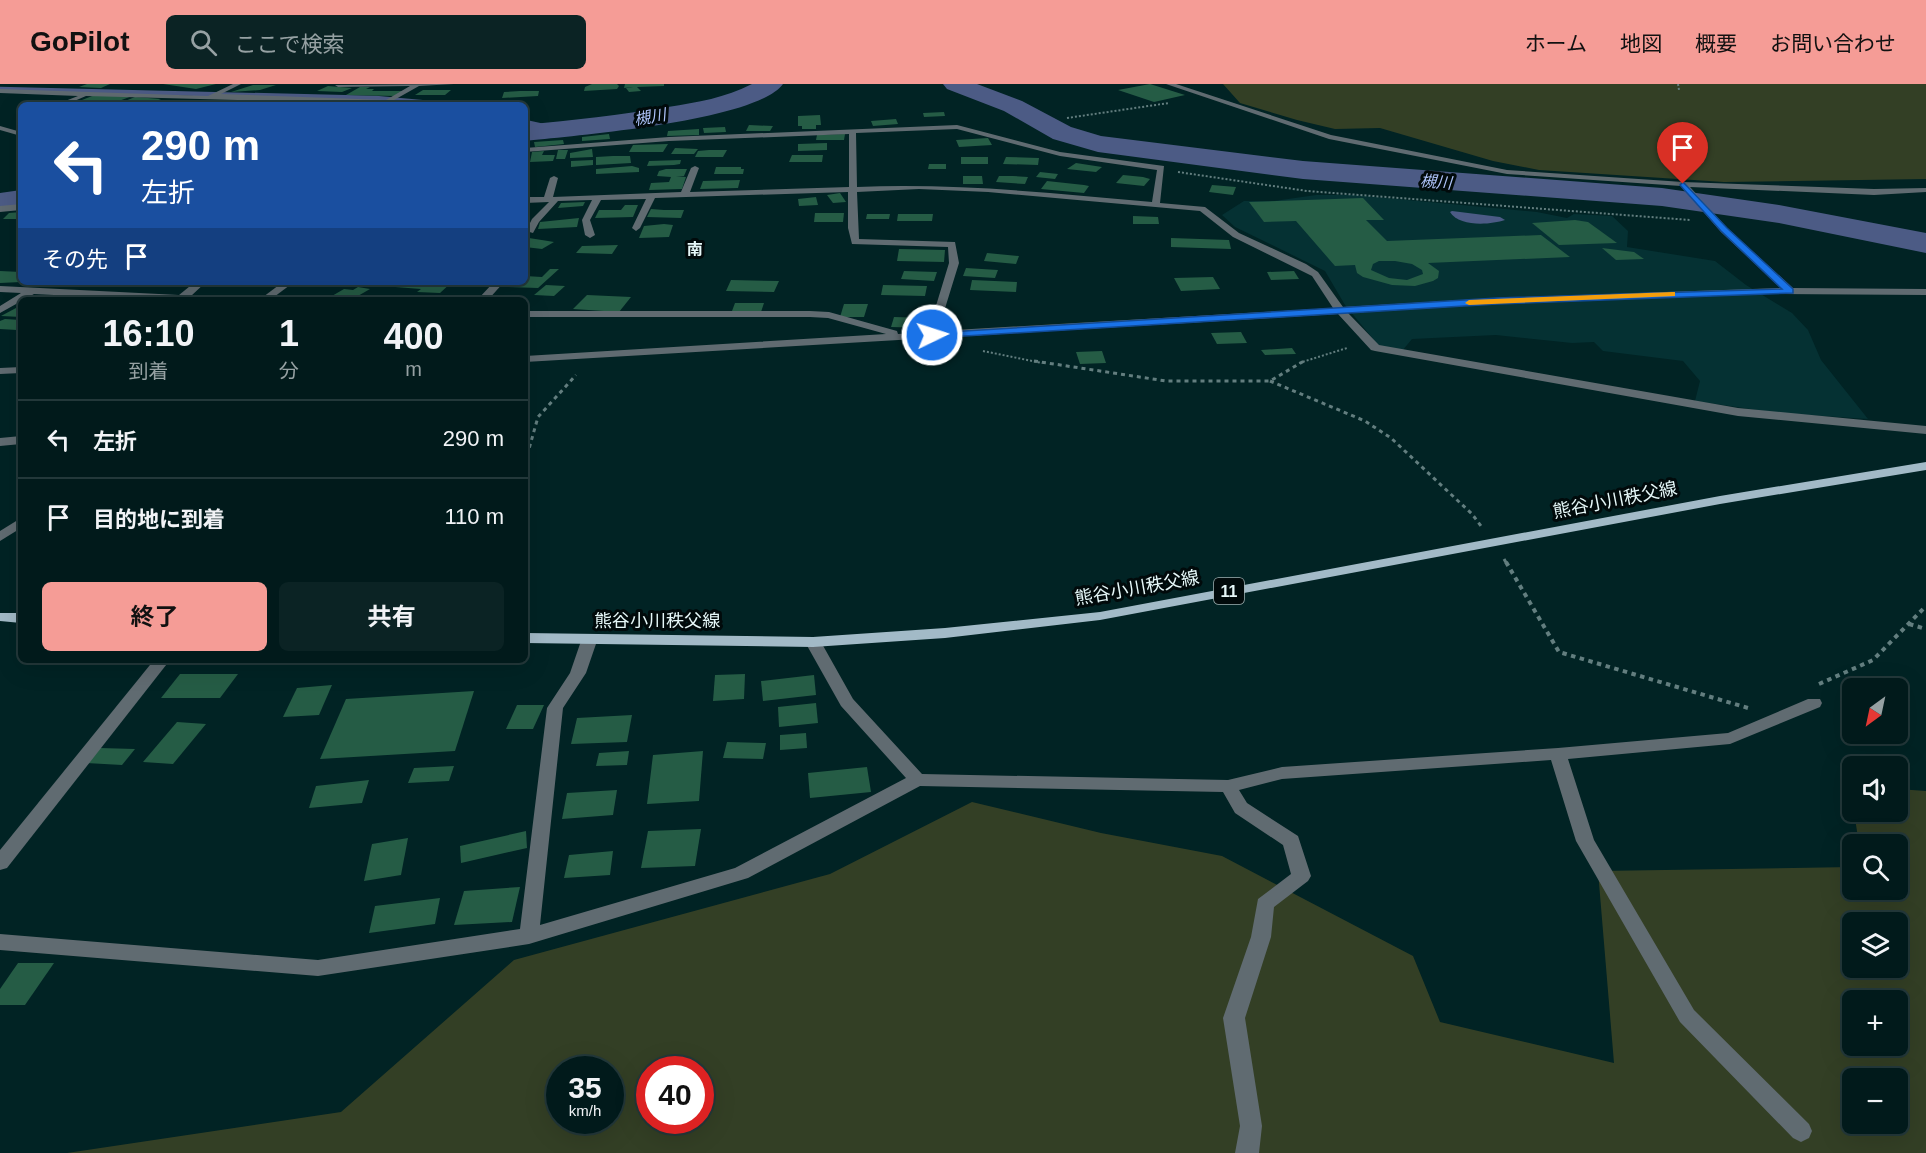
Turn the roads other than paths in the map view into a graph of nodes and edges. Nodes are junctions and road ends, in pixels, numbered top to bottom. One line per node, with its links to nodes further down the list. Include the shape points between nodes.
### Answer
1 (238, 84): 8 (street)
2 (341, 84): 5 (street, via 338,85)
3 (451, 84): 5 (street)
4 (1169, 84): 18 (street, via 1329,137 1457,164)
5 (416, 86): 8 (street, via 387,102)
6 (0, 91): 7 (street)
7 (91, 93): 8 (street); 9 (street)
8 (210, 97): 10 (street)
9 (66, 102)
10 (202, 102)
11 (0, 128): 13 (street)
12 (852, 131): 15 (street, via 608,142); 19 (street); 26 (street, via 957,127 1060,154 1161,168)
13 (18, 134): 14 (street)
14 (0, 137)
15 (528, 150)
16 (695, 168): 21 (street)
17 (554, 178): 24 (street)
18 (1685, 186): 20 (street); 38 (street)
19 (851, 188): 21 (street); 26 (street, via 988,190); 49 (street, via 855,242 952,244 954,263)
20 (1926, 190)
21 (685, 194): 22 (street)
22 (652, 195): 23 (street); 29 (street)
23 (598, 197): 24 (street); 31 (street, via 586,220)
24 (552, 199): 25 (street); 30 (street)
25 (528, 200)
26 (1156, 203): 47 (street, via 1202,209 1236,235 1303,266 1315,274)
27 (18, 207): 28 (street)
28 (0, 209)
29 (636, 228)
30 (530, 231)
31 (590, 235)
32 (41, 285): 37 (street)
33 (197, 285): 42 (street)
34 (285, 285): 43 (street)
35 (496, 285): 44 (street)
36 (0, 289): 37 (street)
37 (32, 291): 40 (street); 41 (street)
38 (1790, 291): 39 (street); 47 (street)
39 (1926, 292)
40 (22, 297)
41 (144, 297)
42 (183, 297)
43 (268, 297)
44 (485, 297)
45 (18, 299): 46 (street)
46 (0, 310)
47 (1340, 310): 49 (street); 54 (street, via 1375,348 1738,412)
48 (528, 314): 50 (street, via 830,315)
49 (932, 335): 50 (street)
50 (905, 337): 51 (street)
51 (528, 359)
52 (18, 370): 53 (street)
53 (0, 371)
54 (1926, 430)
55 (18, 440): 56 (street)
56 (0, 441)
57 (1926, 466): 62 (main road, 熊谷小川秩父線 / 11, via 1720,500 1100,616)
58 (18, 524): 59 (street)
59 (0, 537)
60 (528, 638): 61 (main road, 熊谷小川秩父線 / 11)
61 (589, 640): 62 (main road, 熊谷小川秩父線 / 11); 69 (street, via 578,673 555,708)
62 (813, 642): 66 (street, via 847,702)
63 (160, 663): 68 (street)
64 (1814, 695): 65 (street, via 1780,717 1730,738)
65 (1558, 754): 67 (street, via 1282,772); 71 (street, via 1586,841 1687,1016)
66 (917, 780): 67 (street); 69 (street, via 741,873)
67 (1228, 786): 72 (street, via 1241,808 1291,841 1301,876 1265,903 1262,937 1234,1018 1251,1126)
68 (0, 863)
69 (529, 936): 70 (street, via 318,968)
70 (0, 942)
71 (1800, 1131)
72 (1247, 1153)

